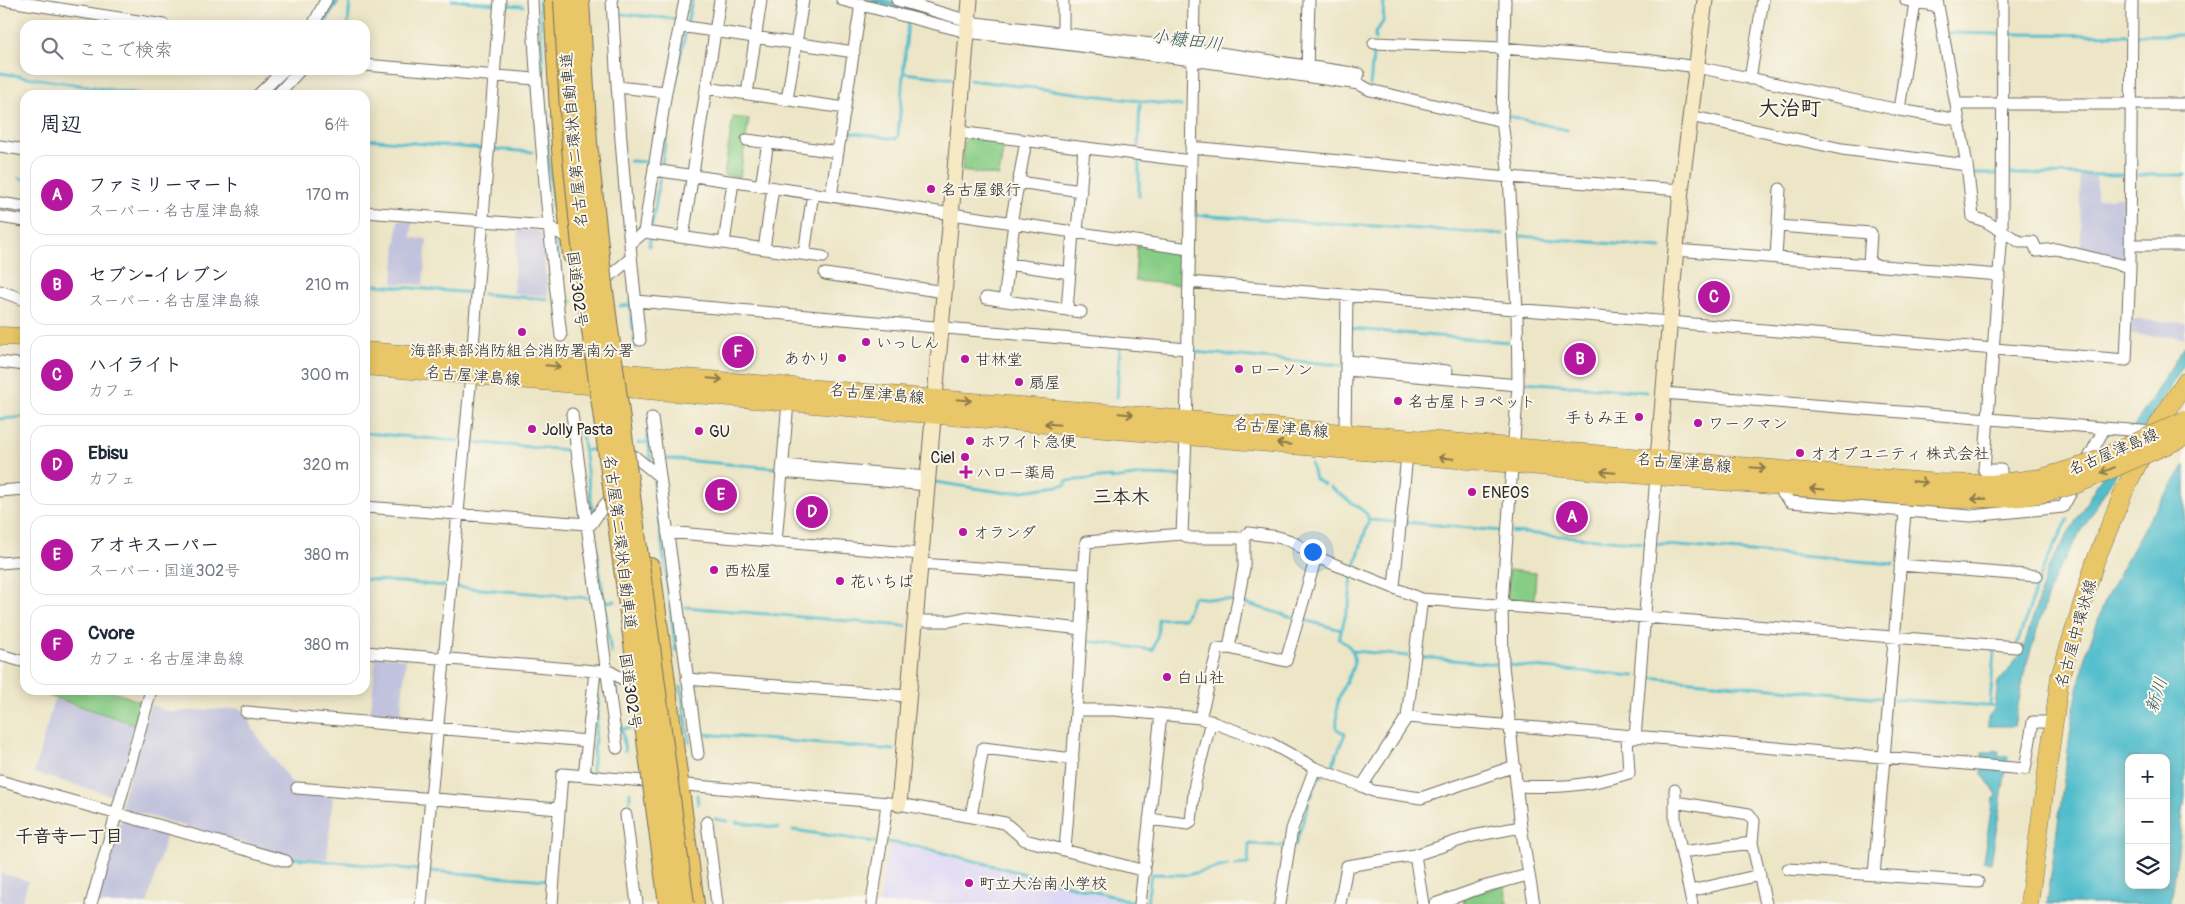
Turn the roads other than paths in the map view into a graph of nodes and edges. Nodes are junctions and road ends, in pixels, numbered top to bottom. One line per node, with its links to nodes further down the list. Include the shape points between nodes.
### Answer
1 (3, 0): 28 (street)
2 (326, 0): 29 (street)
3 (500, 0): 46 (street)
4 (532, 0): 47 (street)
5 (554, 0): 102 (highway, 国道302号, via 562,149)
6 (564, 0): 264 (highway, 名古屋第二環状自動車道, bridge, via 578,217)
7 (579, 0): 265 (highway, 名古屋第二環状自動車道, bridge, via 586,124 602,284)
8 (589, 0): 120 (highway, 国道302号, via 596,146)
9 (612, 0): 49 (street)
10 (685, 0): 30 (street)
11 (720, 0): 32 (street)
12 (762, 0): 34 (street)
13 (803, 0): 35 (street)
14 (842, 0): 26 (street)
15 (970, 0): 31 (street)
16 (1063, 0): 33 (street)
17 (1194, 0): 39 (street)
18 (1308, 0): 42 (street)
19 (1505, 0): 37 (street)
20 (1705, 0): 41 (street)
21 (1764, 0): 48 (street)
22 (2003, 0): 57 (street)
23 (2132, 0): 58 (street)
24 (903, 1): 31 (street)
25 (1910, 1): 27 (street); 61 (street)
26 (862, 2): 31 (street); 38 (street)
27 (1937, 3): 56 (street)
28 (132, 20)
29 (316, 20)
30 (685, 26): 32 (street); 53 (street)
31 (968, 26): 33 (street); 39 (street); 65 (street)
32 (716, 31): 34 (street); 50 (street)
33 (1063, 33): 39 (street)
34 (756, 37): 35 (street); 54 (street)
35 (796, 43): 38 (street); 55 (street)
36 (1374, 43): 37 (street)
37 (1503, 48): 41 (street); 64 (street)
38 (854, 52): 60 (street)
39 (1193, 54): 42 (street); 70 (street)
40 (370, 65): 46 (street)
41 (1696, 67): 48 (street); 62 (street)
42 (1307, 71): 43 (street); 64 (street, via 1359,84 1370,90)
43 (1359, 74)
44 (279, 75): 51 (street)
45 (295, 75): 52 (street)
46 (495, 77): 47 (street); 94 (street)
47 (536, 79): 96 (street)
48 (1750, 79): 61 (street)
49 (617, 88): 53 (street); 104 (street)
50 (706, 88): 54 (street); 77 (street)
51 (263, 90)
52 (282, 90)
53 (666, 92): 76 (street)
54 (747, 94): 55 (street)
55 (787, 100): 60 (street)
56 (1956, 104): 57 (street); 63 (street)
57 (2002, 104): 58 (street); 99 (street)
58 (2131, 104): 59 (street); 105 (street)
59 (2185, 104)
60 (845, 108): 73 (street)
61 (1899, 110): 63 (street)
62 (1690, 116): 75 (street, via 1842,149); 85 (street)
63 (1959, 120): 75 (street)
64 (1502, 121): 78 (street)
65 (958, 132): 67 (street); 91 (street)
66 (747, 140): 68 (street)
67 (1026, 141): 71 (street); 80 (street)
68 (768, 142): 73 (street); 81 (street)
69 (0, 146): 72 (street)
70 (1191, 147): 74 (street); 78 (street)
71 (1084, 148): 74 (street); 84 (street)
72 (20, 149)
73 (838, 152): 87 (street)
74 (1191, 161): 108 (street)
75 (1967, 165): 99 (street, via 1973,216)
76 (659, 171): 77 (street); 100 (street)
77 (692, 176): 79 (street); 101 (street)
78 (1509, 177): 85 (street); 129 (street)
79 (733, 182): 81 (street); 103 (street)
80 (1018, 182): 84 (street); 95 (street)
81 (761, 186): 82 (street)
82 (773, 188): 86 (street); 107 (street)
83 (1780, 189): 97 (street)
84 (1080, 190): 98 (street)
85 (1681, 190): 109 (street)
86 (813, 193): 87 (street); 110 (street)
87 (831, 196): 91 (street)
88 (0, 203): 89 (street)
89 (20, 206)
90 (370, 212): 94 (street)
91 (951, 214): 95 (street); 123 (street)
92 (0, 218): 93 (street)
93 (20, 220)
94 (482, 222): 96 (street); 147 (street)
95 (1012, 223): 98 (street); 114 (street)
96 (548, 226): 102 (street); 137 (street)
97 (1778, 226): 112 (street); 115 (street, via 1871,233)
98 (1075, 232): 108 (street); 117 (street)
99 (2002, 232): 116 (street, via 2020,242 2033,242 2037,251 2056,249); 119 (street)
100 (649, 233): 101 (street); 104 (street)
101 (683, 238): 103 (street)
102 (572, 240): 148 (highway, 国道302号)
103 (724, 243): 107 (street)
104 (630, 244): 113 (street)
105 (2130, 245): 106 (street); 116 (street)
106 (2185, 245)
107 (764, 248): 110 (street)
108 (1189, 249): 121 (street)
109 (1676, 250): 112 (street); 132 (street)
110 (804, 254): 111 (street)
111 (823, 257)
112 (1776, 258): 115 (street)
113 (630, 259): 120 (street); 127 (street)
114 (1009, 264): 117 (street); 128 (street)
115 (1869, 265): 119 (street)
116 (2130, 267): 141 (street, via 2126,360)
117 (1070, 273): 130 (street)
118 (825, 274): 123 (street)
119 (2000, 275): 141 (street)
120 (610, 276): 149 (highway, 国道302号)
121 (1188, 282): 124 (street); 140 (street)
122 (0, 291): 125 (street)
123 (944, 292): 135 (street)
124 (1347, 295): 129 (street); 146 (street)
125 (20, 298)
126 (986, 298): 128 (street)
127 (636, 301): 135 (street); 139 (street)
128 (1004, 301): 130 (street)
129 (1517, 309): 132 (street); 150 (street)
130 (1067, 310): 131 (street)
131 (1081, 312)
132 (1669, 322): 141 (street); 152 (street)
133 (20, 326): 134 (main road)
134 (0, 327)
135 (941, 328): 140 (street); 154 (street)
136 (0, 336): 138 (main road)
137 (561, 336)
138 (20, 337)
139 (640, 340)
140 (1187, 349): 159 (street)
141 (1995, 350): 157 (street)
142 (370, 352): 147 (main road, 名古屋津島線)
143 (0, 362): 144 (street)
144 (20, 364)
145 (370, 366): 147 (main road, 名古屋津島線)
146 (1347, 366): 150 (street); 162 (street)
147 (472, 367): 148 (main road, 名古屋津島線); 179 (street)
148 (589, 377): 149 (main road, 名古屋津島線); 176 (highway, 国道302号)
149 (624, 380): 153 (main road, 名古屋津島線); 154 (main road, 名古屋津島線, one-way to 154); 165 (highway, 国道302号)
150 (1518, 382): 166 (street)
151 (2185, 382): 161 (main road, 名古屋中環状線)
152 (1663, 393): 157 (street); 168 (street)
153 (788, 402): 154 (main road, 名古屋津島線); 167 (street)
154 (934, 406): 159 (main road, 名古屋津島線); 171 (street)
155 (572, 414): 180 (street)
156 (652, 418): 170 (street)
157 (1988, 420): 160 (street); 169 (street, via 1984,470 2001,470)
158 (2185, 420): 172 (main road, 名古屋津島線, bridge)
159 (1186, 428): 162 (main road, 名古屋津島線); 164 (main road, 名古屋津島線, one-way to 159); 182 (street)
160 (2104, 428): 161 (street); 178 (street, via 2063,507 1971,516)
161 (2149, 432): 218 (main road, 名古屋中環状線, via 2095,562 2060,677)
162 (1345, 433): 166 (main road, 名古屋津島線)
163 (2185, 437): 172 (main road, 名古屋津島線, one-way to 172, bridge, via 2077,484)
164 (1407, 455): 166 (main road, 名古屋津島線, one-way to 164); 192 (street)
165 (634, 456): 170 (street); 210 (highway, 国道302号)
166 (1513, 456): 168 (main road, 名古屋津島線); 194 (street)
167 (782, 468): 171 (street); 184 (street)
168 (1657, 468): 172 (main road, 名古屋津島線, one-way to 172, via 1940,483); 173 (main road, 名古屋津島線); 195 (street)
169 (2001, 473)
170 (660, 477): 181 (street)
171 (928, 481): 186 (street)
172 (2043, 485): 173 (main road, 名古屋津島線, one-way to 173, via 2013,498 1952,499)
173 (1776, 486): 178 (street, via 1790,502)
174 (20, 489): 175 (street)
175 (0, 491)
176 (606, 504): 180 (street, via 591,524); 209 (highway, 国道302号)
177 (370, 507): 179 (street)
178 (1905, 512): 189 (street)
179 (456, 515): 180 (street); 203 (street)
180 (587, 524): 206 (street)
181 (667, 532): 184 (street); 205 (street)
182 (1182, 534): 183 (street, via 1190,538); 190 (street, via 1086,542)
183 (1244, 538): 185 (street, via 1248,533 1278,537 1291,541); 200 (street, via 1244,568)
184 (776, 542): 186 (street)
185 (1316, 557): 192 (street); 200 (street, via 1286,661)
186 (921, 559): 190 (street); 196 (street)
187 (20, 561): 188 (street)
188 (0, 563)
189 (1900, 566): 191 (street); 198 (street)
190 (1082, 575): 197 (street)
191 (2037, 576)
192 (1394, 587): 193 (street)
193 (1422, 599): 194 (street); 216 (street)
194 (1502, 604): 195 (street); 219 (street, via 1503,665)
195 (1646, 618): 198 (street); 221 (street)
196 (915, 621): 197 (street, via 968,618); 212 (street)
197 (1082, 629): 213 (street)
198 (1893, 638): 199 (street); 225 (street)
199 (2016, 647)
200 (1230, 648): 217 (street, via 1218,649)
201 (370, 652): 203 (street)
202 (0, 655): 204 (street)
203 (443, 658): 207 (street); 220 (street)
204 (20, 661)
205 (685, 663): 208 (street); 210 (street)
206 (607, 670): 207 (street); 209 (street); 223 (street)
207 (595, 671): 222 (street)
208 (687, 679): 212 (street); 224 (street)
209 (630, 683): 230 (highway, 国道302号)
210 (665, 684): 232 (highway, 国道302号)
211 (150, 695): 239 (street)
212 (908, 696): 237 (street)
213 (1077, 710): 215 (street); 226 (street)
214 (246, 712): 220 (street)
215 (1161, 714): 217 (street); 242 (street)
216 (1407, 717): 219 (street); 233 (street)
217 (1206, 720): 228 (street, via 1270,743); 242 (street, via 1191,822)
218 (2054, 722): 225 (street, via 2033,722 2025,769); 277 (main road, 名古屋中環状線)
219 (1512, 727): 221 (street); 227 (street)
220 (437, 729): 222 (street); 236 (street)
221 (1631, 737): 225 (street); 234 (street, via 1629,773 1598,783)
222 (588, 742): 229 (street)
223 (617, 748)
224 (698, 754)
225 (1885, 758): 255 (street)
226 (1073, 759): 241 (street, via 983,748); 246 (street)
227 (1515, 766): 233 (street, via 1421,798 1373,791); 234 (street)
228 (1315, 768): 233 (street); 270 (street, via 1292,828)
229 (584, 776): 230 (street); 238 (street, via 562,774)
230 (643, 780): 232 (street); 263 (highway, 国道302号)
231 (0, 781): 239 (street)
232 (678, 784): 237 (street); 250 (highway, 国道302号)
233 (1362, 786)
234 (1517, 786): 244 (street)
235 (297, 788): 236 (street)
236 (430, 798): 238 (street); 260 (street)
237 (893, 804): 241 (street); 268 (street, via 876,867)
238 (559, 809): 261 (street)
239 (116, 813): 249 (street); 259 (street)
240 (626, 815): 262 (street)
241 (971, 817): 246 (street, via 1005,823 1025,840)
242 (1149, 819): 252 (street)
243 (707, 822): 256 (street)
244 (1521, 827): 248 (street, via 1473,836); 253 (street)
245 (1752, 843): 247 (street); 247 (street, via 1754,821 1749,814 1675,796 1675,821); 254 (street)
246 (1065, 849): 252 (street)
247 (1682, 852): 258 (street)
248 (1415, 854): 271 (street, via 1347,866); 272 (street)
249 (286, 861)
250 (689, 862): 256 (street); 266 (highway, 国道302号)
251 (1788, 869): 255 (street)
252 (1145, 871): 269 (street)
253 (1528, 875): 273 (street); 274 (street)
254 (1760, 875): 258 (street); 276 (street)
255 (1874, 875): 257 (street)
256 (714, 877): 267 (street)
257 (1978, 882)
258 (1690, 891): 275 (street)
259 (91, 904)
260 (421, 904)
261 (552, 904)
262 (638, 904)
263 (660, 904)
264 (668, 904)
265 (684, 904)
266 (694, 904)
267 (717, 904)
268 (872, 904)
269 (1140, 904)
270 (1280, 904)
271 (1340, 904)
272 (1423, 904)
273 (1435, 904)
274 (1534, 904)
275 (1692, 904)
276 (1766, 904)
277 (2029, 904)

